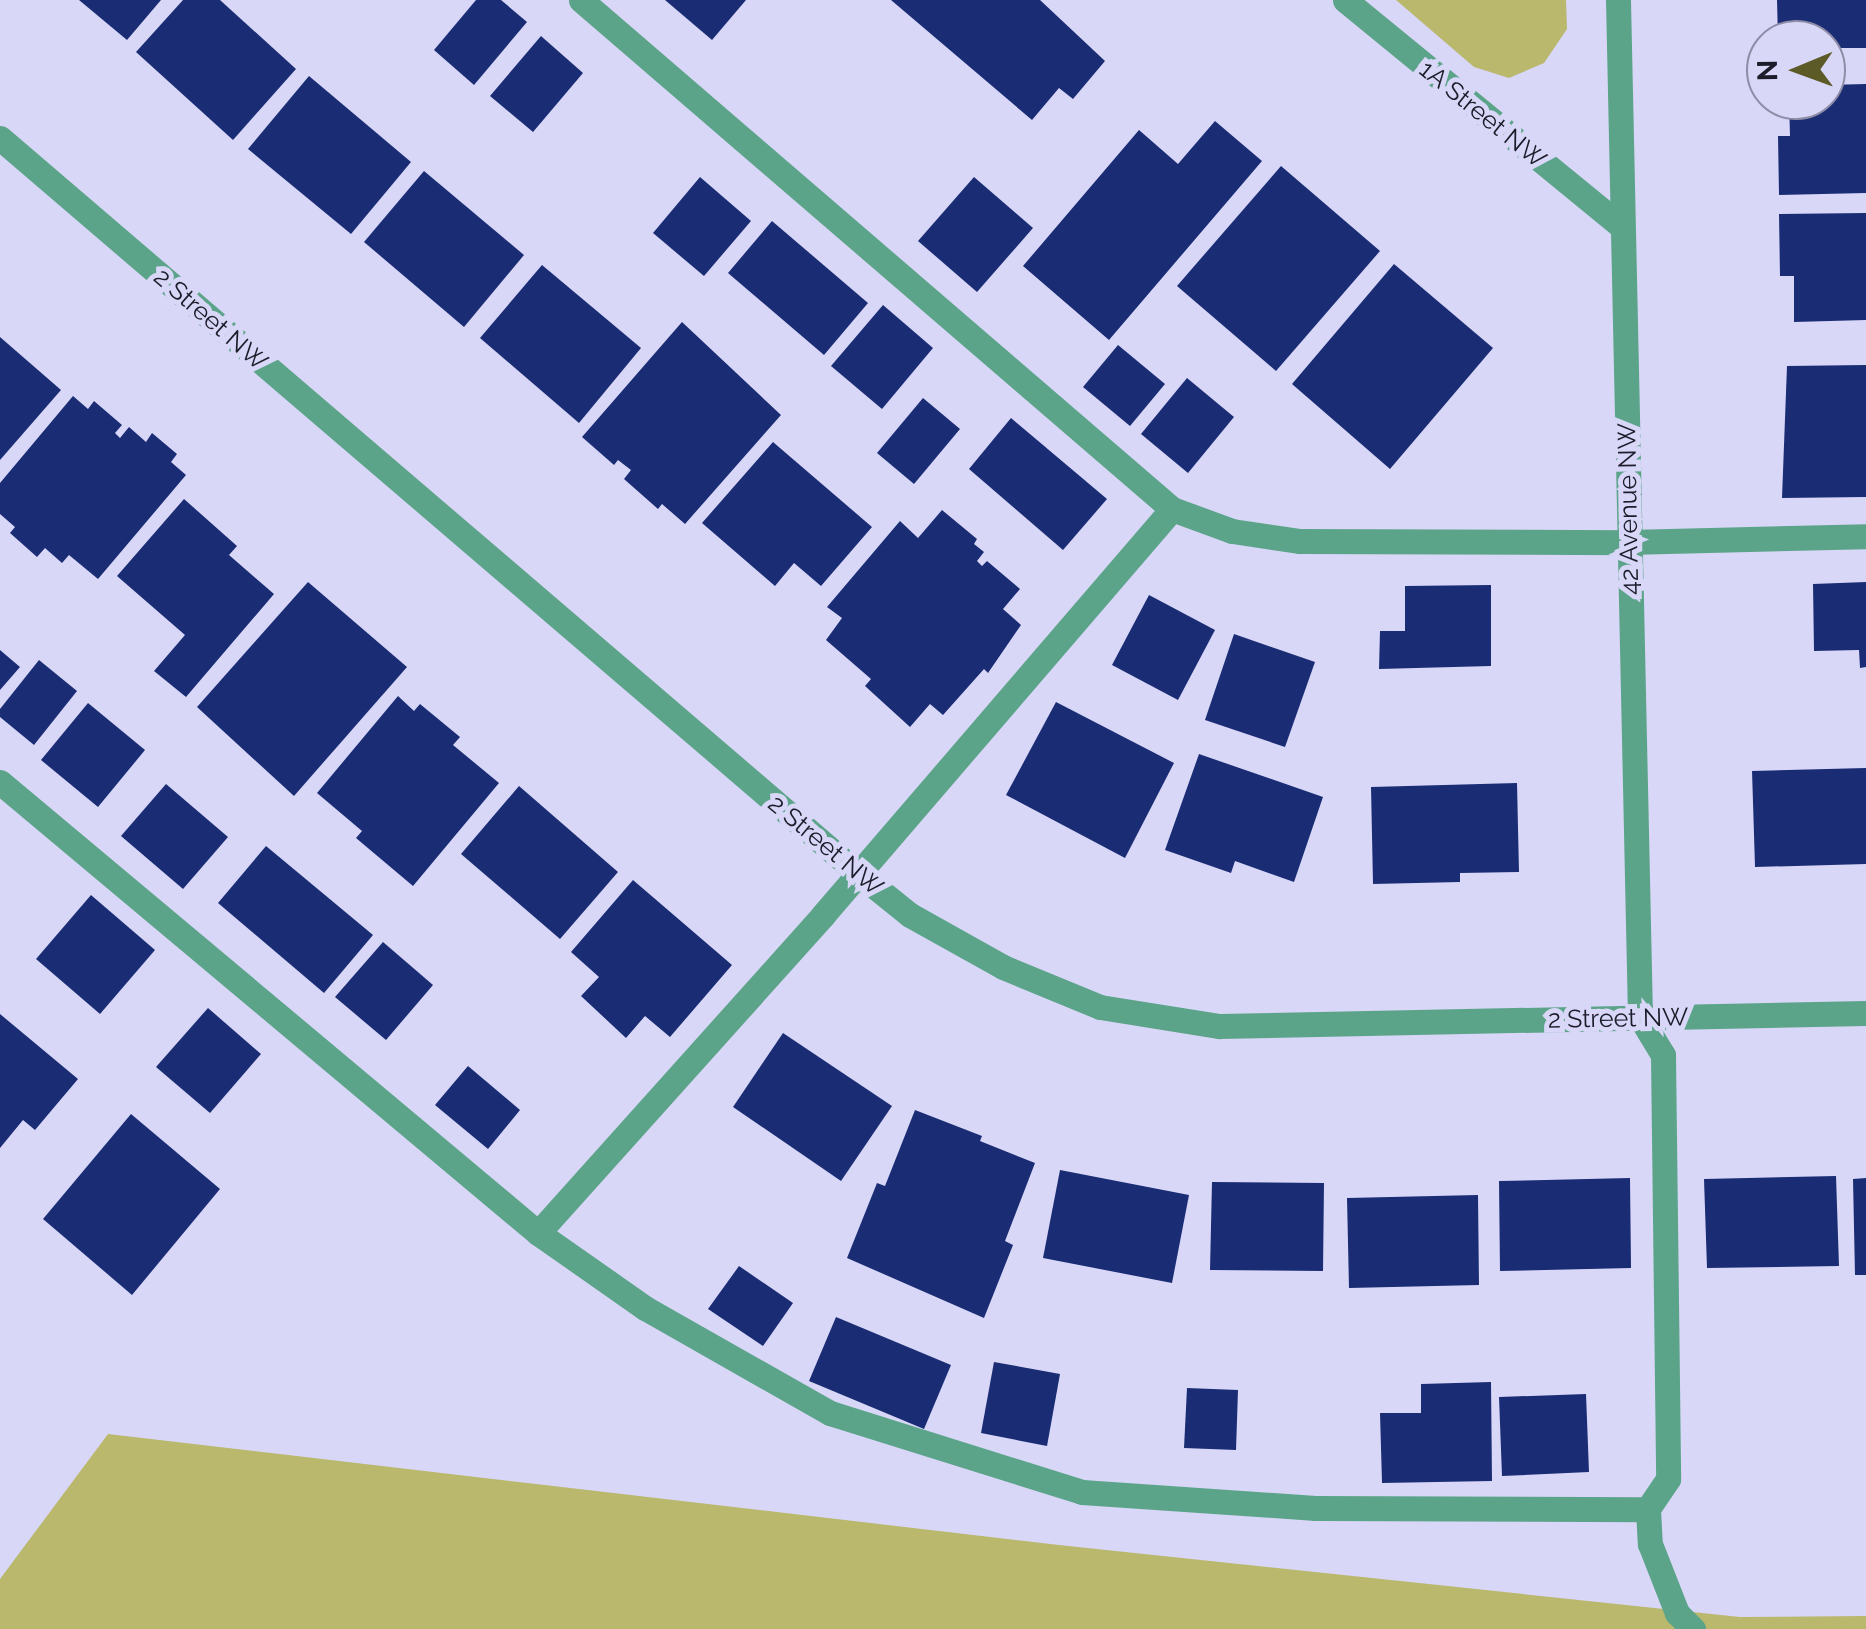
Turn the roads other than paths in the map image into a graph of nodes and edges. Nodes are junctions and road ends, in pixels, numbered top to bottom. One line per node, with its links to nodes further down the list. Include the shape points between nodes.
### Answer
1 (581, 0): 6 (street)
2 (1344, 0): 5 (street, 1A Street NW)
3 (1618, 0): 5 (street, 42 Avenue NW)
4 (0, 138): 10 (street, 2 Street NW)
5 (1622, 227): 8 (street, 42 Avenue NW)
6 (1172, 509): 8 (street, via 1232,531 1300,541); 10 (street)
7 (1866, 536): 8 (street)
8 (1628, 542): 12 (street, 42 Avenue NW)
9 (0, 782): 13 (street)
10 (858, 874): 12 (street, 2 Street NW, via 910,915 1003,967 1100,1007 1219,1026); 13 (street)
11 (1866, 1013): 12 (street, 2 Street NW)
12 (1640, 1017): 14 (street, via 1663,1055 1664,1078 1668,1479)
13 (538, 1233): 14 (street, via 645,1308 830,1413 1082,1492 1316,1508)
14 (1648, 1509): 15 (street, via 1650,1544 1677,1613)
15 (1694, 1629)

